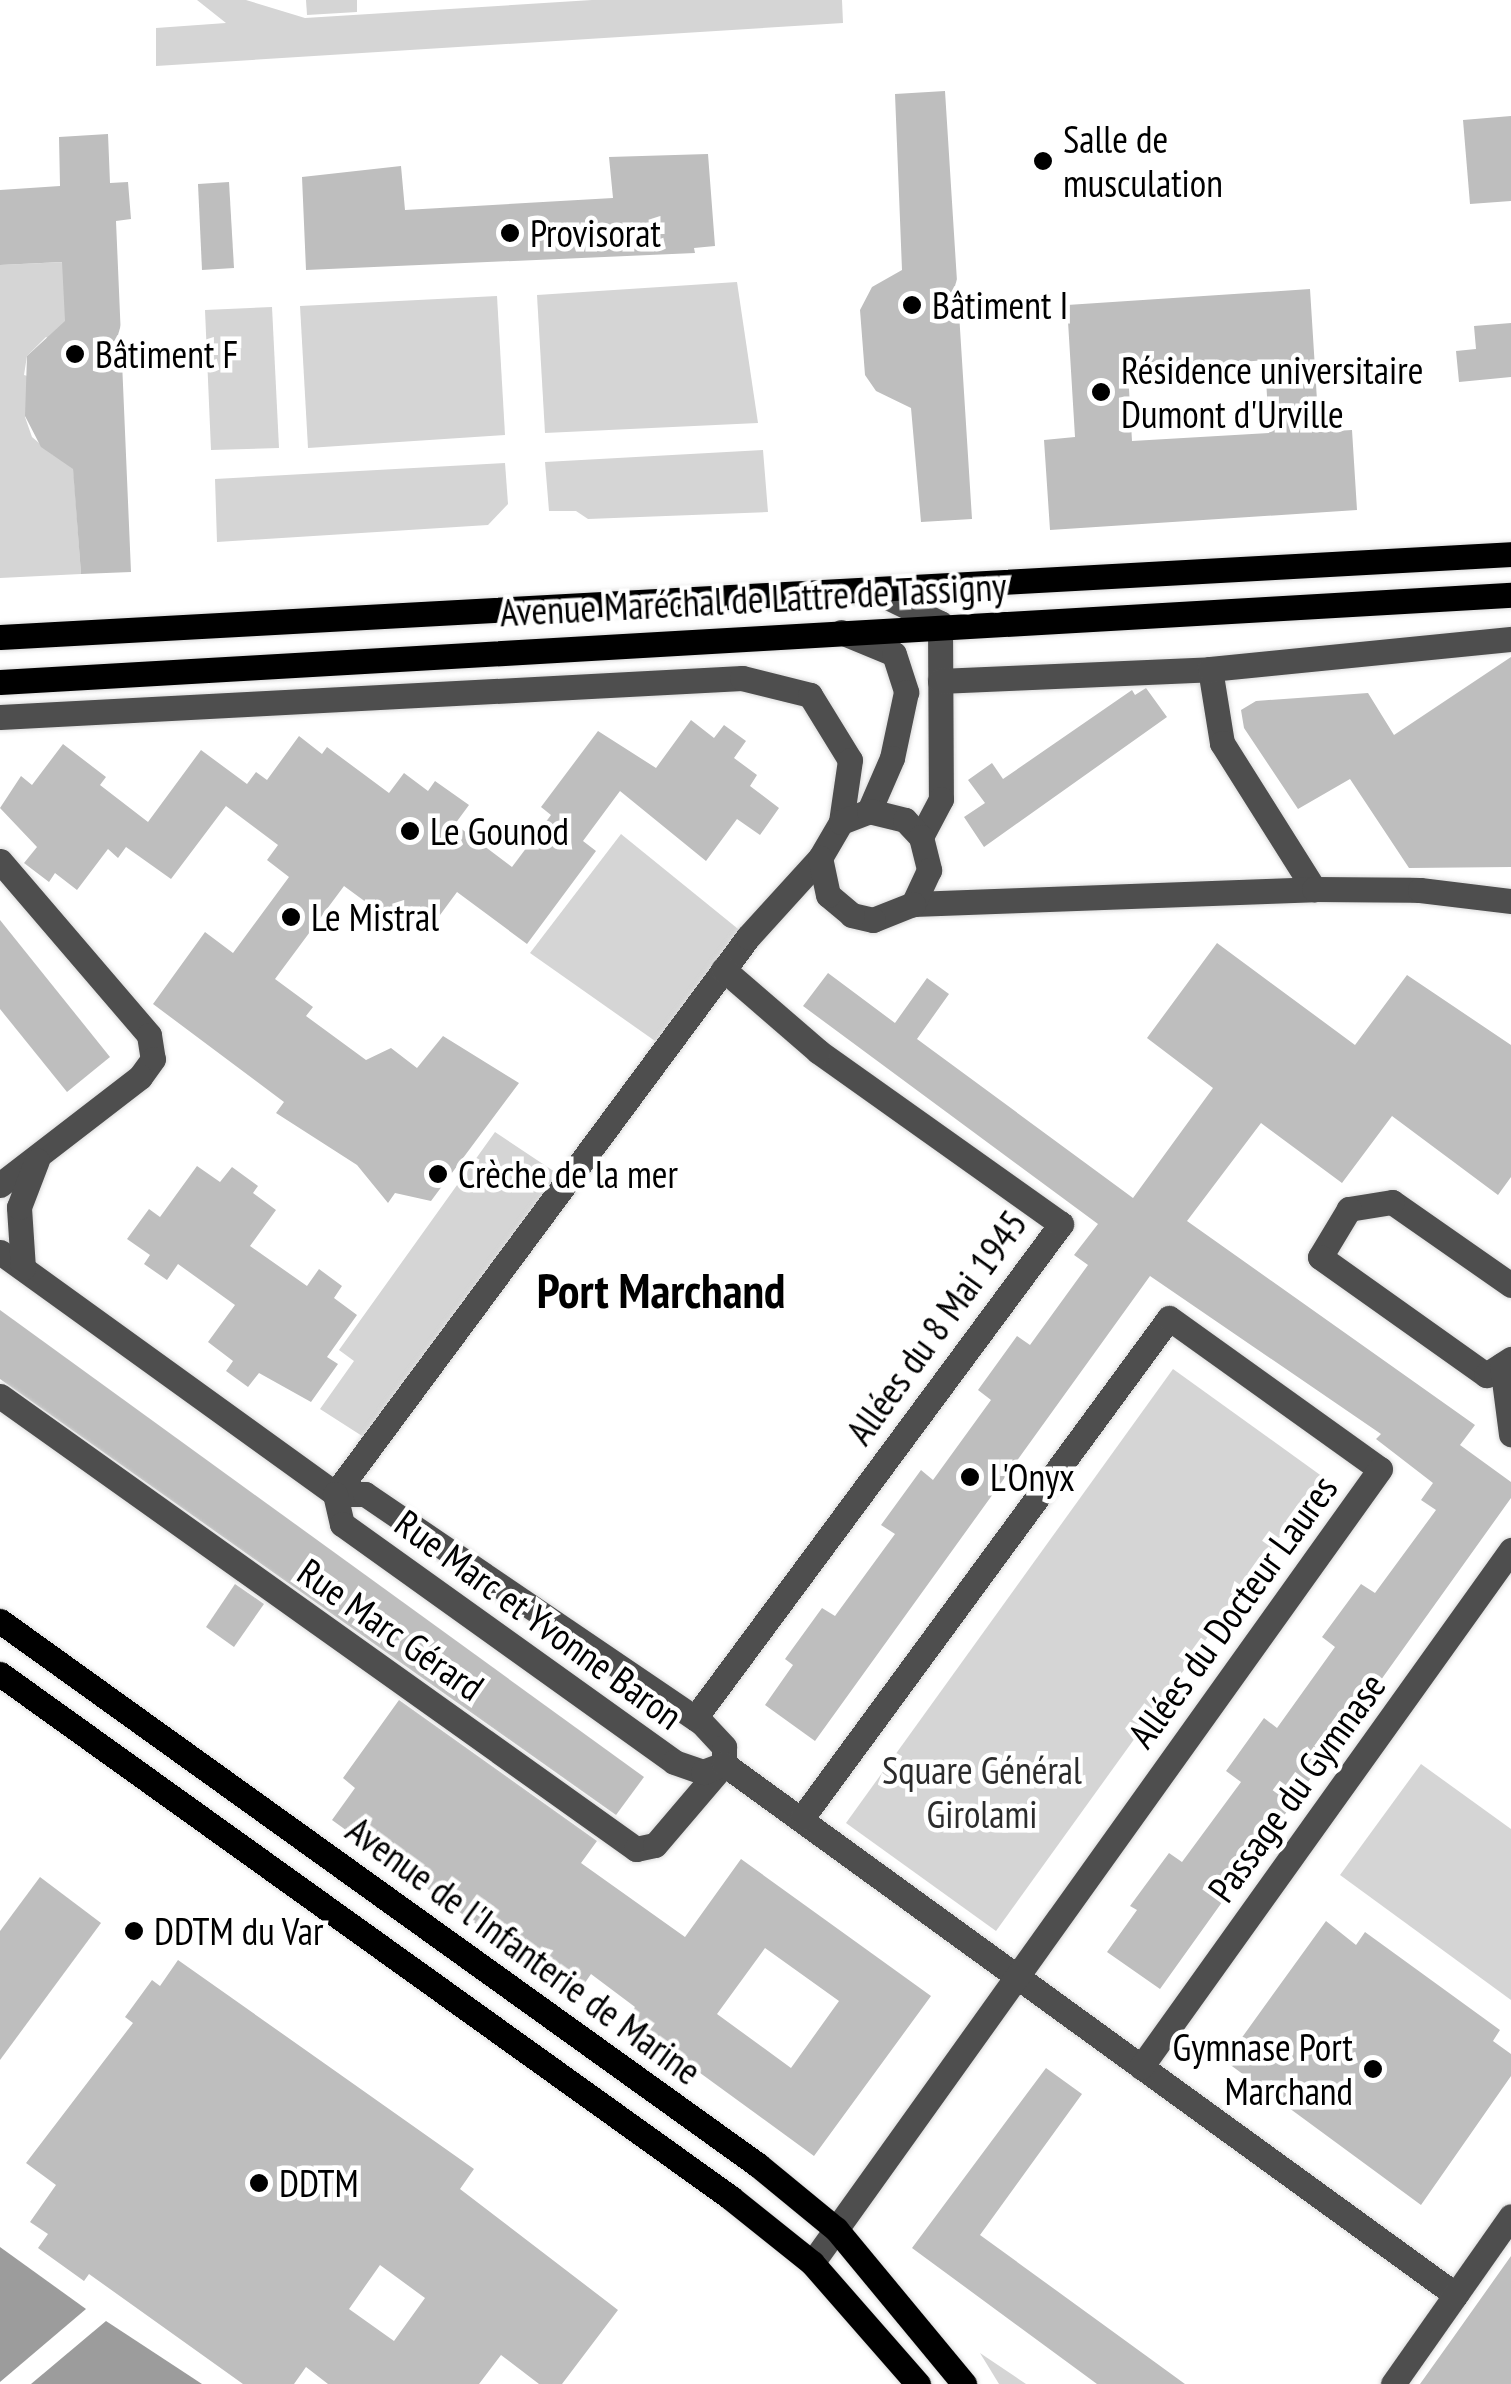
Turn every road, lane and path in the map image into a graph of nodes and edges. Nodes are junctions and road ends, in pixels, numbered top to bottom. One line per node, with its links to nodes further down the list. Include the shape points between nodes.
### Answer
1 (1511, 554): 2 (main road, Avenue Maréchal de Lattre de Tassigny)
2 (927, 589): 3 (main road, Avenue Maréchal de Lattre de Tassigny); 5 (street)
3 (873, 590): 5 (street); 8 (main road, Avenue Maréchal de Lattre de Tassigny)
4 (1511, 596): 6 (main road, Avenue Maréchal de Lattre de Tassigny)
5 (902, 618): 6 (main road, Avenue Maréchal de Lattre de Tassigny); 7 (main road, Avenue Maréchal de Lattre de Tassigny); 10 (street)
6 (940, 624): 12 (street)
7 (836, 631): 10 (street); 13 (main road, Avenue Maréchal de Lattre de Tassigny)
8 (0, 638)
9 (1511, 639): 11 (street)
10 (894, 654): 15 (street, via 906,692)
11 (1210, 668): 12 (street); 22 (street, via 1222,743)
12 (940, 681): 17 (street, via 941,799)
13 (0, 682)
14 (0, 717): 16 (street, via 742,678 810,695 850,760)
15 (869, 811): 16 (street); 17 (street, via 905,820)
16 (841, 822): 18 (street)
17 (921, 836): 20 (street)
18 (820, 858): 21 (street); 23 (street)
19 (0, 860): 28 (street, via 149,1035 153,1059 140,1078)
20 (928, 870): 25 (street); 26 (street)
21 (790, 887): 23 (street); 27 (street)
22 (1314, 889): 24 (street, via 1420,890); 26 (street)
23 (828, 895): 25 (street, via 852,915 874,920)
24 (1511, 902)
25 (912, 904): 26 (street)
26 (982, 904)
27 (723, 970): 36 (street); 40 (street, Allées du 8 Mai 1945, via 818,1051 1061,1224)
28 (39, 1156): 29 (street); 31 (street, via 19,1207)
29 (0, 1185)
30 (0, 1252): 31 (street, Rue Marc et Yvonne Baron)
31 (23, 1268): 36 (street, Rue Marc et Yvonne Baron)
32 (1511, 1285): 33 (street, via 1392,1202 1349,1209 1320,1258 1486,1376)
33 (1507, 1362): 35 (street)
34 (0, 1396): 41 (street, Rue Marc Gérard, via 636,1849 655,1845)
35 (1511, 1434)
36 (334, 1494): 40 (street, Rue Marc et Yvonne Baron, via 365,1494); 41 (street, Rue Marc et Yvonne Baron, via 342,1524 674,1762 703,1772)
37 (1511, 1550): 44 (street, Passage du Gymnase)
38 (0, 1621): 46 (main road, Avenue de l'Infanterie de Marine, via 758,2165)
39 (0, 1674): 47 (main road, via 732,2198)
40 (695, 1718): 41 (street, Rue Marc et Yvonne Baron, via 724,1747)
41 (724, 1764): 42 (street, Rue Marc et Yvonne Baron)
42 (802, 1818): 43 (street, Rue Marc et Yvonne Baron); 43 (street, Allées du Docteur Laures, via 1169,1318 1380,1469)
43 (1015, 1976): 44 (street, Rue Marc et Yvonne Baron); 46 (street)
44 (1141, 2067): 48 (street, Rue Marc et Yvonne Baron)
45 (1511, 2216): 48 (street)
46 (836, 2229): 47 (street); 50 (main road, Avenue de l'Infanterie de Marine)
47 (812, 2263): 49 (main road)
48 (1456, 2294): 51 (street)
49 (918, 2384)
50 (964, 2384)
51 (1393, 2384)

